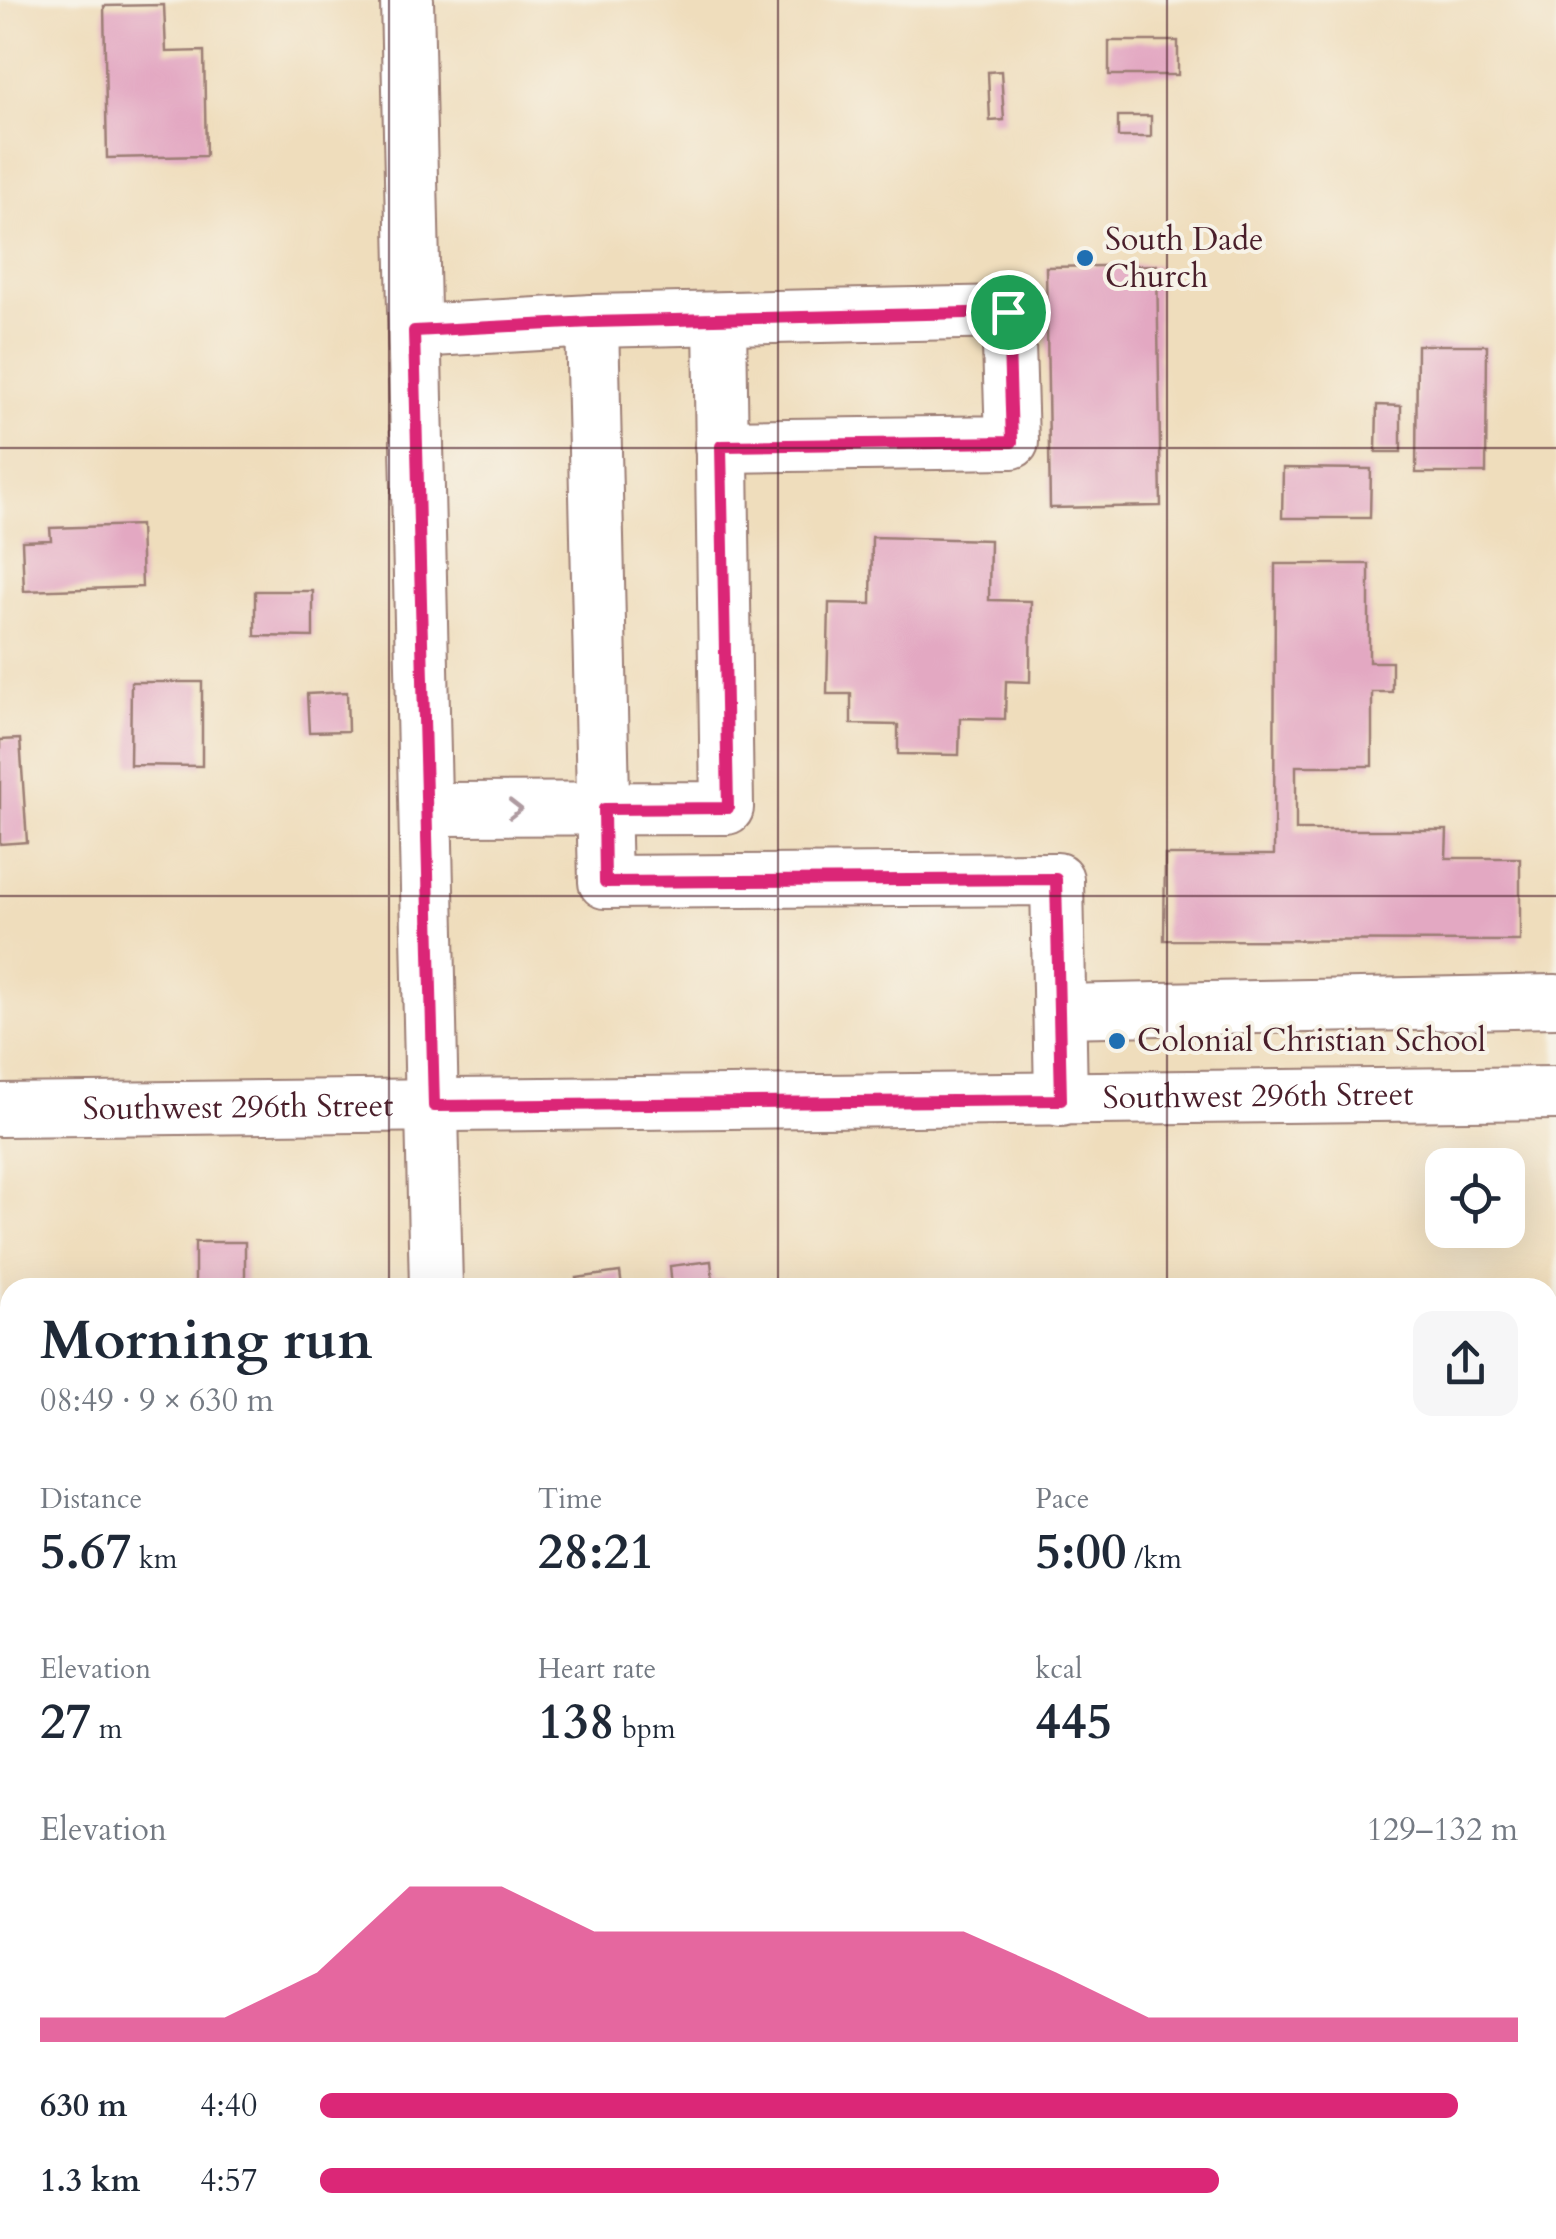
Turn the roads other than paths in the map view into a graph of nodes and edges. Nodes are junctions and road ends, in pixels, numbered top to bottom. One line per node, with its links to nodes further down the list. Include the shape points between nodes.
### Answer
1 (406, 0): 4 (street)
2 (720, 319): 3 (street); 5 (street); 5 (street, via 1008,312 1012,442)
3 (592, 322): 4 (street); 7 (street)
4 (414, 331): 6 (street)
5 (721, 446): 7 (street, via 728,808)
6 (426, 809): 7 (street, one-way to 7); 12 (street)
7 (604, 809): 9 (street, via 605,882 1056,879)
8 (1556, 1001): 9 (street)
9 (1059, 1011): 11 (street)
10 (1556, 1093): 11 (street, Southwest 296th Street)
11 (1061, 1100): 12 (street, Southwest 296th Street)
12 (434, 1106): 13 (street, Southwest 296th Street); 14 (street)
13 (0, 1110)
14 (436, 1278)

